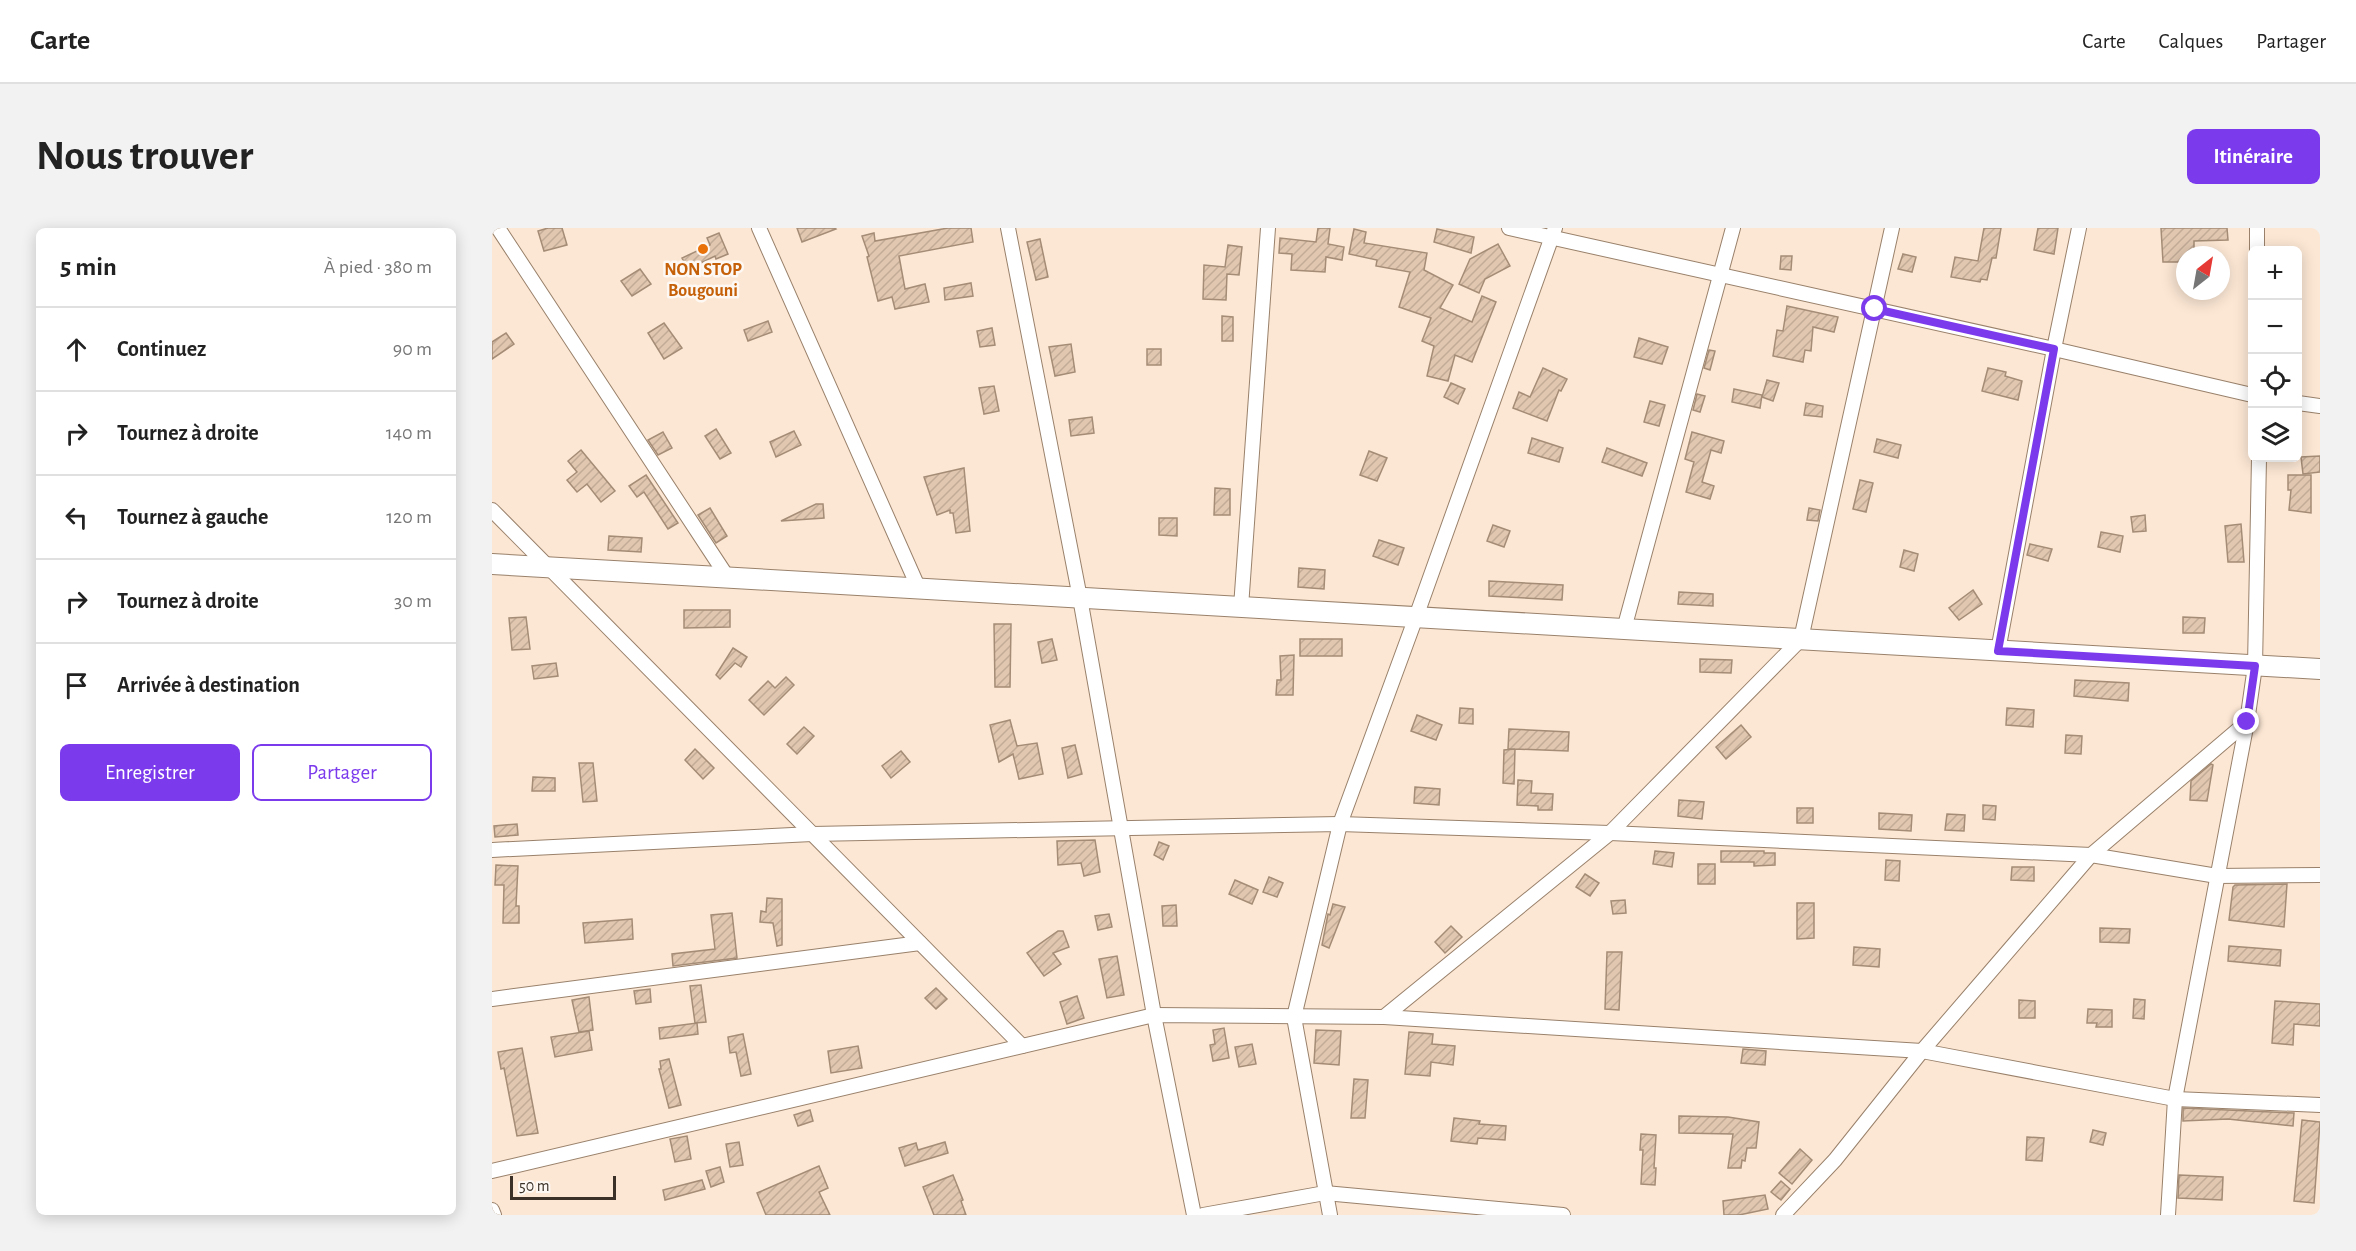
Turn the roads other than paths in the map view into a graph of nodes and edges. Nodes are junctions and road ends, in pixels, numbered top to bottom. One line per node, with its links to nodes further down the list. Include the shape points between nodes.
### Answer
1 (498, 228): 22 (street)
2 (759, 228): 23 (street)
3 (1008, 228): 24 (street)
4 (1268, 228): 25 (street)
5 (1509, 228): 10 (street)
6 (1733, 228): 12 (street)
7 (1892, 228): 13 (street)
8 (2079, 228): 14 (street)
9 (2257, 228): 11 (street)
10 (1553, 233): 12 (street); 26 (street)
11 (2258, 246)
12 (1721, 275): 13 (street); 27 (street)
13 (1875, 309): 14 (street); 28 (street)
14 (2054, 349): 15 (street); 29 (street)
15 (2248, 394)
16 (2302, 404): 17 (street)
17 (2320, 406)
18 (2259, 462): 30 (street)
19 (492, 510): 21 (street)
20 (492, 564): 21 (street)
21 (551, 567): 22 (street); 36 (street)
22 (728, 578): 23 (street)
23 (919, 588): 24 (street)
24 (1080, 598): 25 (street); 34 (street)
25 (1241, 607): 26 (street)
26 (1416, 617): 27 (street); 33 (street)
27 (1624, 629): 28 (street)
28 (1801, 639): 29 (street); 35 (street)
29 (1998, 651): 30 (street)
30 (2255, 666): 31 (street); 32 (street)
31 (2320, 669)
32 (2247, 722): 38 (street); 40 (street)
33 (1340, 824): 34 (street); 35 (street); 44 (street)
34 (1120, 826): 36 (street); 43 (street)
35 (1610, 833): 38 (street); 45 (street)
36 (812, 834): 37 (street); 41 (street)
37 (492, 850)
38 (2091, 855): 40 (street); 47 (street)
39 (2320, 875): 40 (street)
40 (2217, 876): 48 (street)
41 (920, 943): 42 (street); 46 (street)
42 (492, 999)
43 (1154, 1015): 44 (street); 46 (street); 54 (street)
44 (1294, 1017): 45 (street); 51 (street)
45 (1384, 1017): 47 (street)
46 (1022, 1046): 50 (street)
47 (1922, 1051): 48 (street); 58 (street, via 1835,1160)
48 (2175, 1099): 49 (street); 59 (street)
49 (2320, 1106)
50 (492, 1171)
51 (1325, 1193): 55 (street); 56 (street); 57 (street)
52 (492, 1210): 53 (street)
53 (494, 1215)
54 (1194, 1215)
55 (1203, 1215)
56 (1330, 1215)
57 (1563, 1215)
58 (1783, 1215)
59 (2168, 1215)

